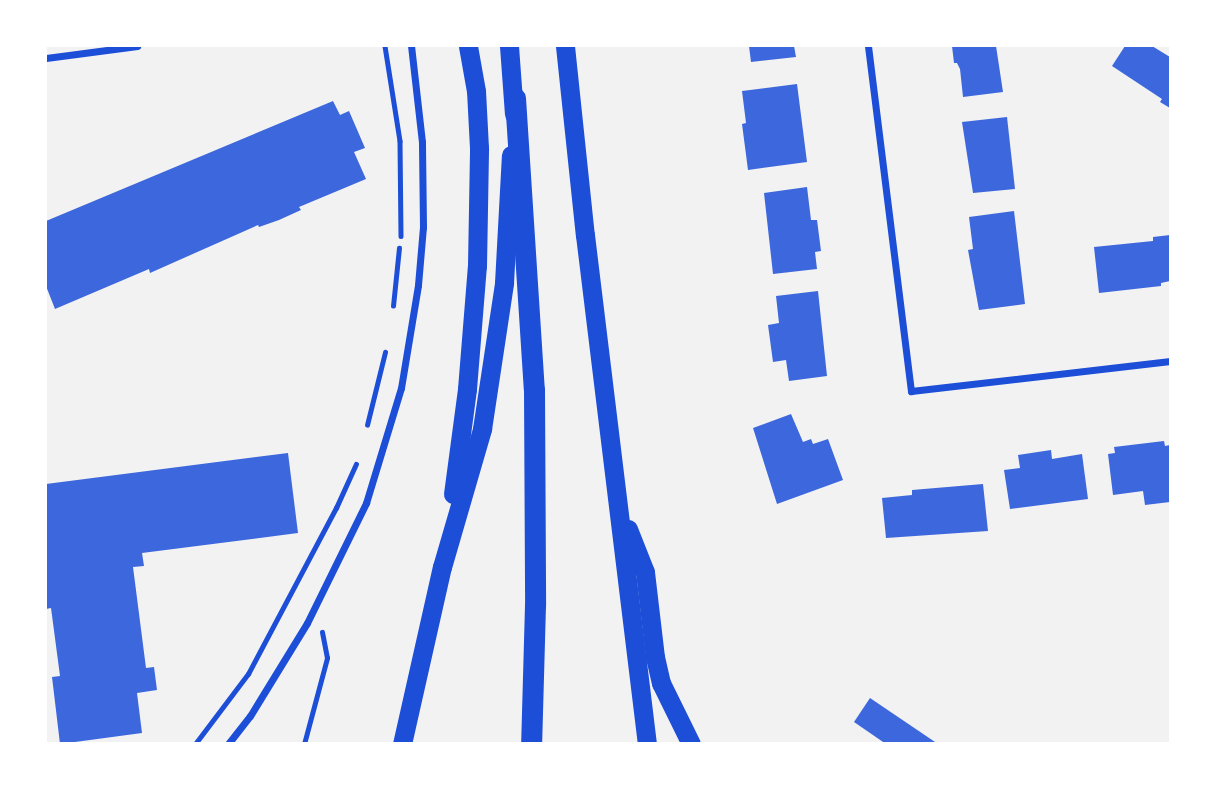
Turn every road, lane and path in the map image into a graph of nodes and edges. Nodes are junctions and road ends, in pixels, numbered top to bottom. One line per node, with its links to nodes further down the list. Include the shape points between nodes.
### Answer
1 (136, 46): 8 (street)
2 (385, 46): 10 (path, via 400,141 401,237)
3 (411, 46): 19 (street, via 422,142 423,227 411,336 398,400 366,503 307,623)
4 (468, 46): 16 (highway, via 479,148 477,266 467,389)
5 (509, 46): 9 (highway)
6 (565, 46): 15 (highway)
7 (868, 46): 12 (street, via 911,391)
8 (46, 58)
9 (514, 98): 16 (highway, via 497,333 482,429); 22 (highway, via 534,389)
10 (391, 315)
11 (387, 341): 13 (path)
12 (1171, 361)
13 (366, 427)
14 (359, 451): 18 (path, via 336,508 248,674)
15 (617, 501): 23 (highway); 24 (highway, via 645,572 662,682)
16 (442, 567): 21 (highway)
17 (322, 632): 20 (path, via 327,658)
18 (195, 744)
19 (228, 744)
20 (304, 744)
21 (402, 744)
22 (531, 744)
23 (647, 744)
24 (691, 744)

